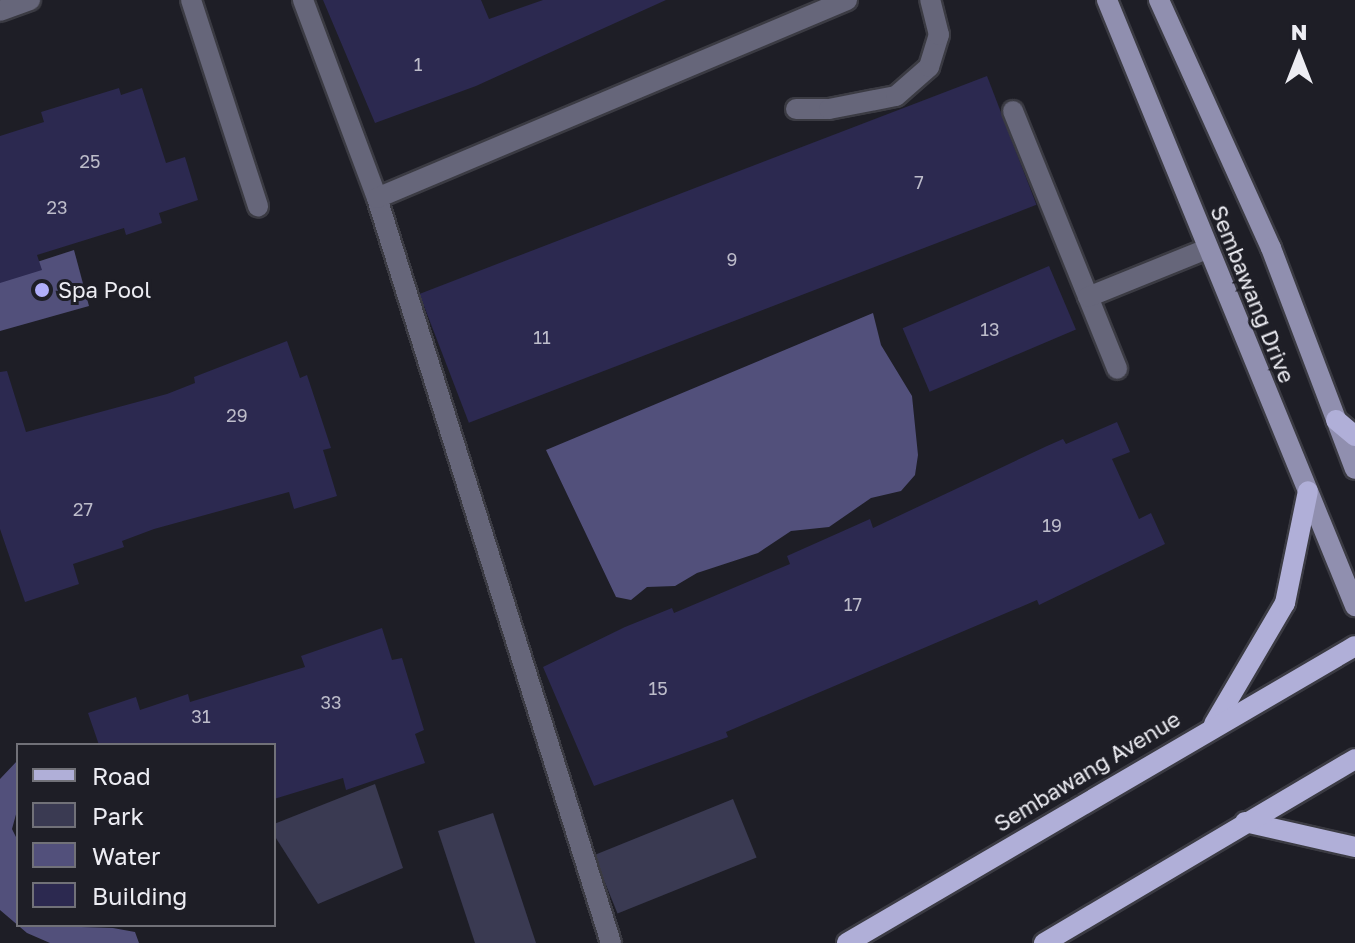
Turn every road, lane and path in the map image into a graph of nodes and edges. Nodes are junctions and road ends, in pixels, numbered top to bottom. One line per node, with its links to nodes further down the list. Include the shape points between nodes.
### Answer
1 (30, 0): 8 (lane)
2 (191, 0): 12 (lane)
3 (303, 0): 11 (lane)
4 (847, 0): 11 (lane)
5 (930, 0): 9 (lane, via 939,35 929,67 896,96 829,109)
6 (1107, 0): 13 (main road, Sembawang Drive)
7 (1159, 0): 16 (main road, Sembawang Drive, via 1271,248)
8 (0, 11)
9 (796, 109)
10 (1013, 111): 14 (lane)
11 (377, 198): 26 (lane)
12 (258, 206)
13 (1207, 249): 14 (lane); 19 (main road, Sembawang Drive)
14 (1088, 297): 15 (lane)
15 (1117, 369)
16 (1336, 420): 17 (main road); 18 (main road, Sembawang Drive)
17 (1355, 436)
18 (1355, 469)
19 (1308, 491): 20 (main road, Sembawang Drive); 22 (main road, via 1285,603)
20 (1355, 606)
21 (1355, 646): 22 (main road, Sembawang Avenue)
22 (1214, 724): 27 (main road, Sembawang Avenue)
23 (1355, 759): 24 (main road)
24 (1245, 822): 25 (main road); 28 (main road)
25 (1355, 847)
26 (611, 943)
27 (847, 943)
28 (1044, 943)

